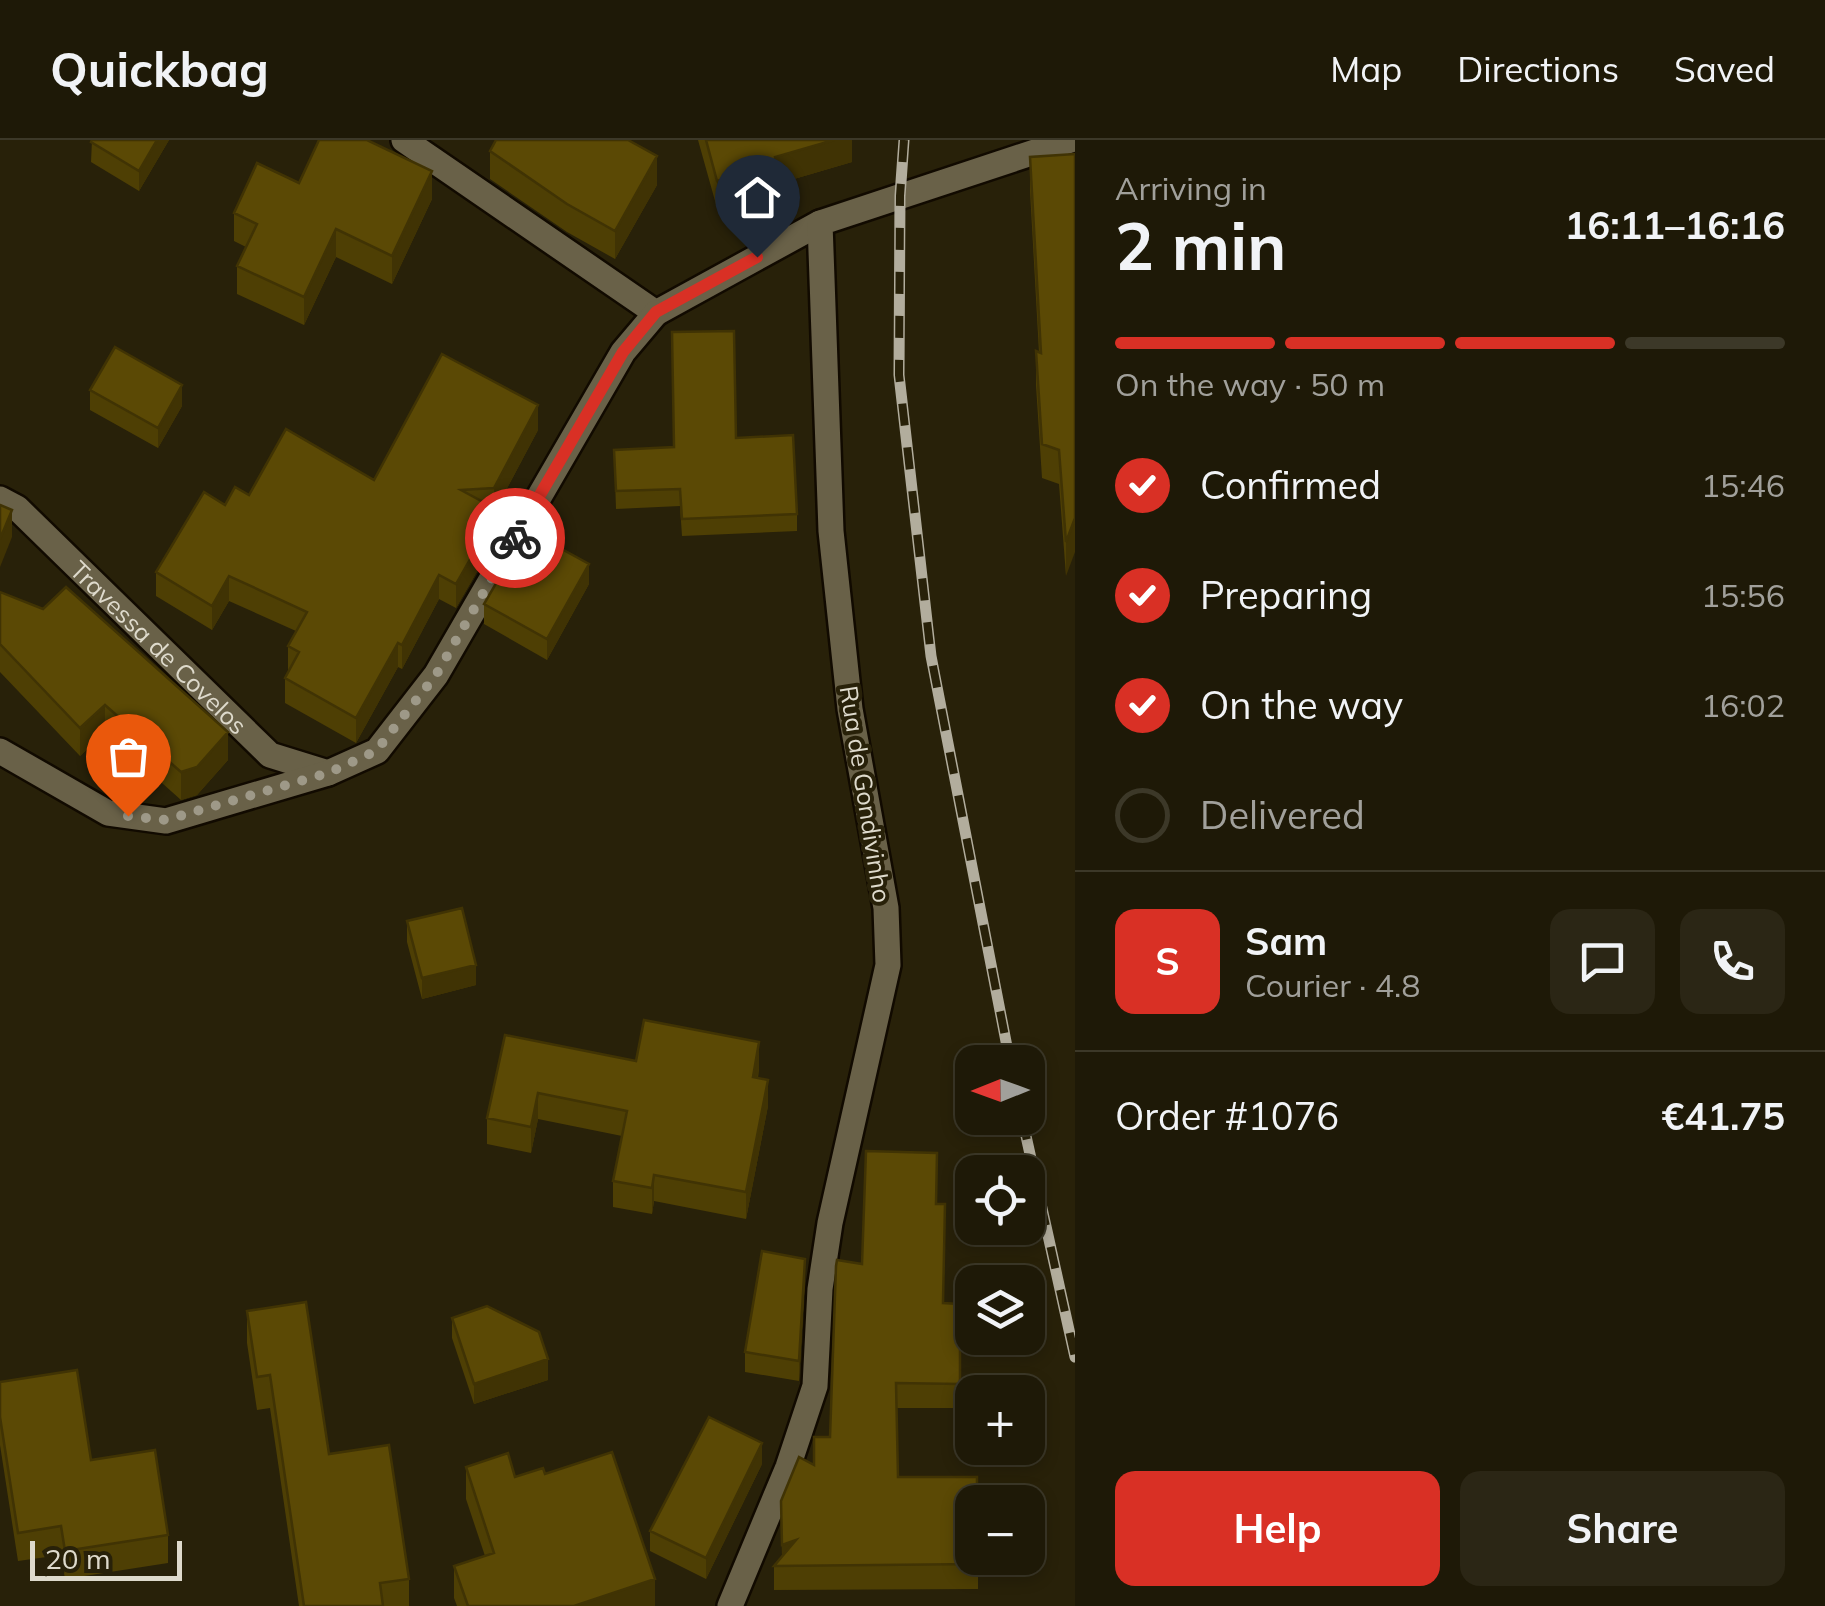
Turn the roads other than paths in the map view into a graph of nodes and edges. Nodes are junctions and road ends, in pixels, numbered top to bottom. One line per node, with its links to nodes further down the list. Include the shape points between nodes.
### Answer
1 (404, 140): 4 (street)
2 (1071, 140): 3 (street)
3 (820, 223): 4 (street); 8 (street, Rua de Gondivinho, via 831,531 850,709 886,908 888,965 830,1223 815,1386)
4 (656, 312): 7 (street, via 623,352 436,675 376,751)
5 (0, 498): 7 (street, Travessa de Covelos, via 270,755)
6 (0, 752): 7 (street, via 108,813 149,820)
7 (328, 773)
8 (730, 1606)

